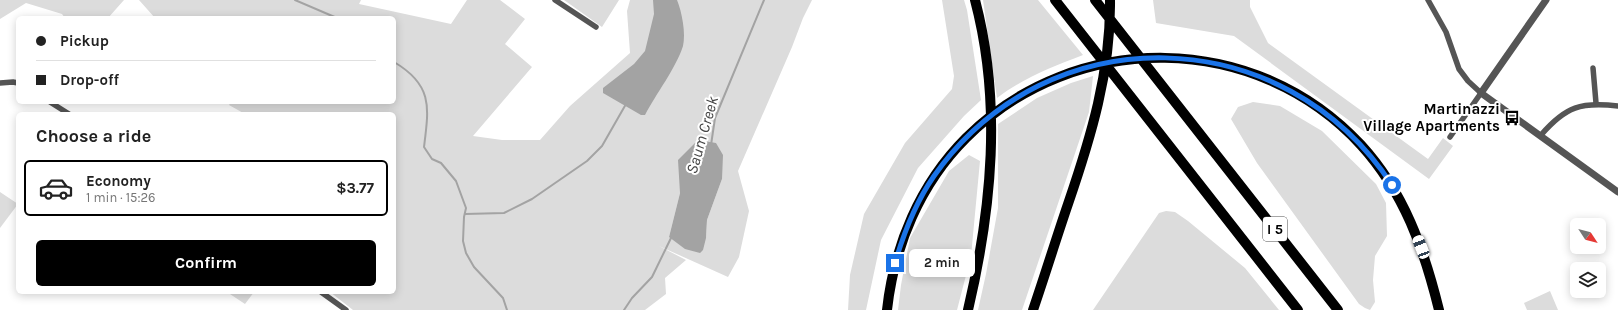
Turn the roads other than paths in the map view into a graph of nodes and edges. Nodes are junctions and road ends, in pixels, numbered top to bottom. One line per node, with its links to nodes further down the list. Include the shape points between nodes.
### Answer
1 (555, 0): 8 (street)
2 (975, 0): 23 (highway, via 989,83 991,151 983,228)
3 (1055, 0): 25 (highway, I 5)
4 (1095, 0): 26 (highway, I 5)
5 (1110, 0): 24 (highway, via 1107,59 1095,115)
6 (1428, 0): 12 (street, via 1446,32 1459,69)
7 (1546, 0): 12 (street)
8 (596, 27)
9 (1593, 68): 13 (street)
10 (16, 82): 11 (street)
11 (0, 83)
12 (1481, 93): 17 (street); 18 (street)
13 (1596, 103): 15 (street); 17 (street, via 1569,110 1558,117)
14 (53, 104): 16 (street)
15 (1618, 106)
16 (66, 112)
17 (1541, 135): 19 (street)
18 (1450, 137)
19 (1618, 192)
20 (324, 294): 21 (street)
21 (346, 310)
22 (887, 310): 27 (highway, via 895,263 910,219 934,176 975,129 1024,93 1063,75 1116,61 1162,57 1201,60 1256,74 1311,102 1346,130 1375,162 1398,194 1426,260)
23 (968, 310)
24 (1033, 310)
25 (1298, 310)
26 (1338, 310)
27 (1439, 310)

